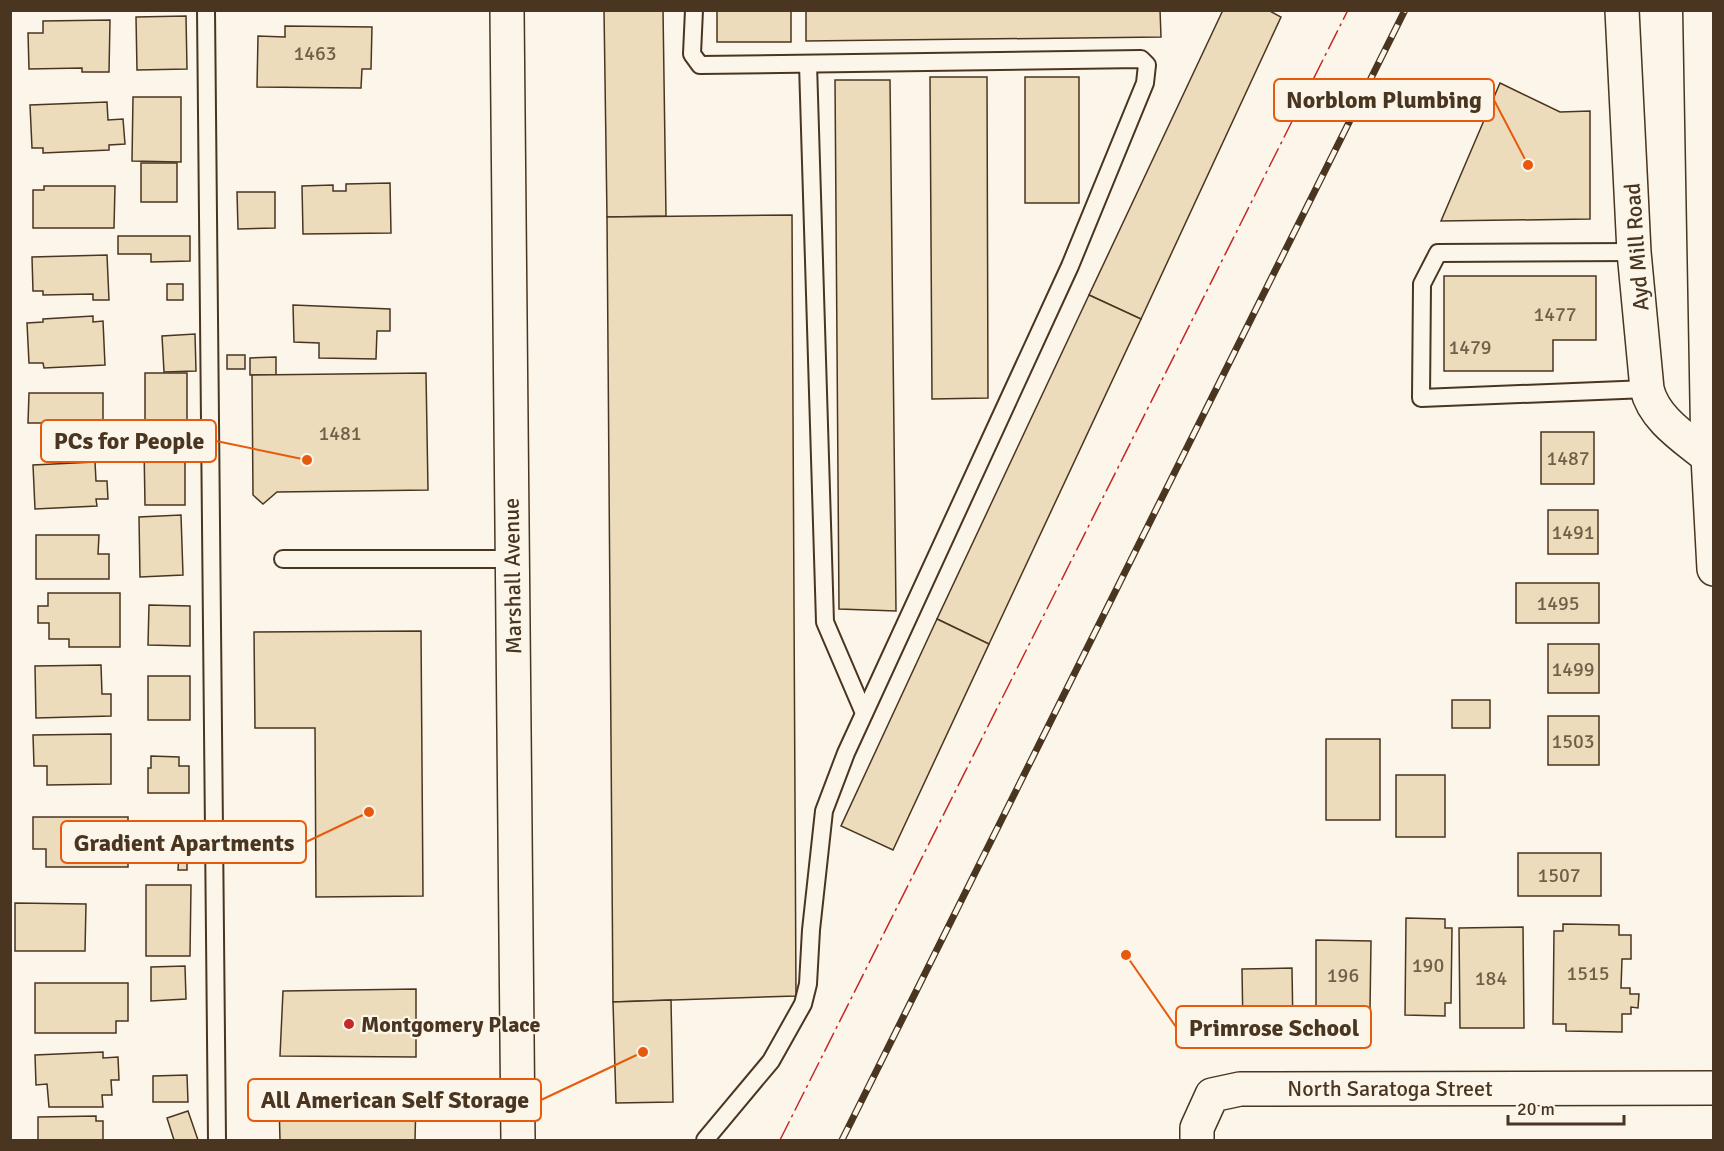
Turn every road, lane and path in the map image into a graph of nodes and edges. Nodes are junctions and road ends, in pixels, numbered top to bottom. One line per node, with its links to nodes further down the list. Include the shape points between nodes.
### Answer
1 (206, 10): 15 (lane)
2 (507, 10): 11 (street, Marshall Avenue)
3 (694, 10): 6 (lane, via 692,54 700,66)
4 (1622, 10): 7 (street, Ayd Mill Road)
5 (1700, 10): 9 (street)
6 (808, 64): 13 (lane, via 825,622); 13 (lane, via 1141,59 1147,66 1145,83 1070,266)
7 (1634, 252): 8 (street, Ayd Mill Road); 8 (lane, via 1438,253 1422,284 1420,398)
8 (1647, 389): 9 (street, Ayd Mill Road, via 1650,403 1670,426)
9 (1708, 457): 12 (street)
10 (283, 559): 11 (lane)
11 (512, 559): 16 (street, Marshall Avenue)
12 (1713, 569)
13 (864, 713): 17 (lane, via 824,811 803,1004 771,1061)
14 (1713, 1088): 18 (street, North Saratoga Street, via 1240,1089 1212,1095 1197,1128)
15 (217, 1140)
16 (518, 1140)
17 (705, 1140)
18 (1197, 1140)

